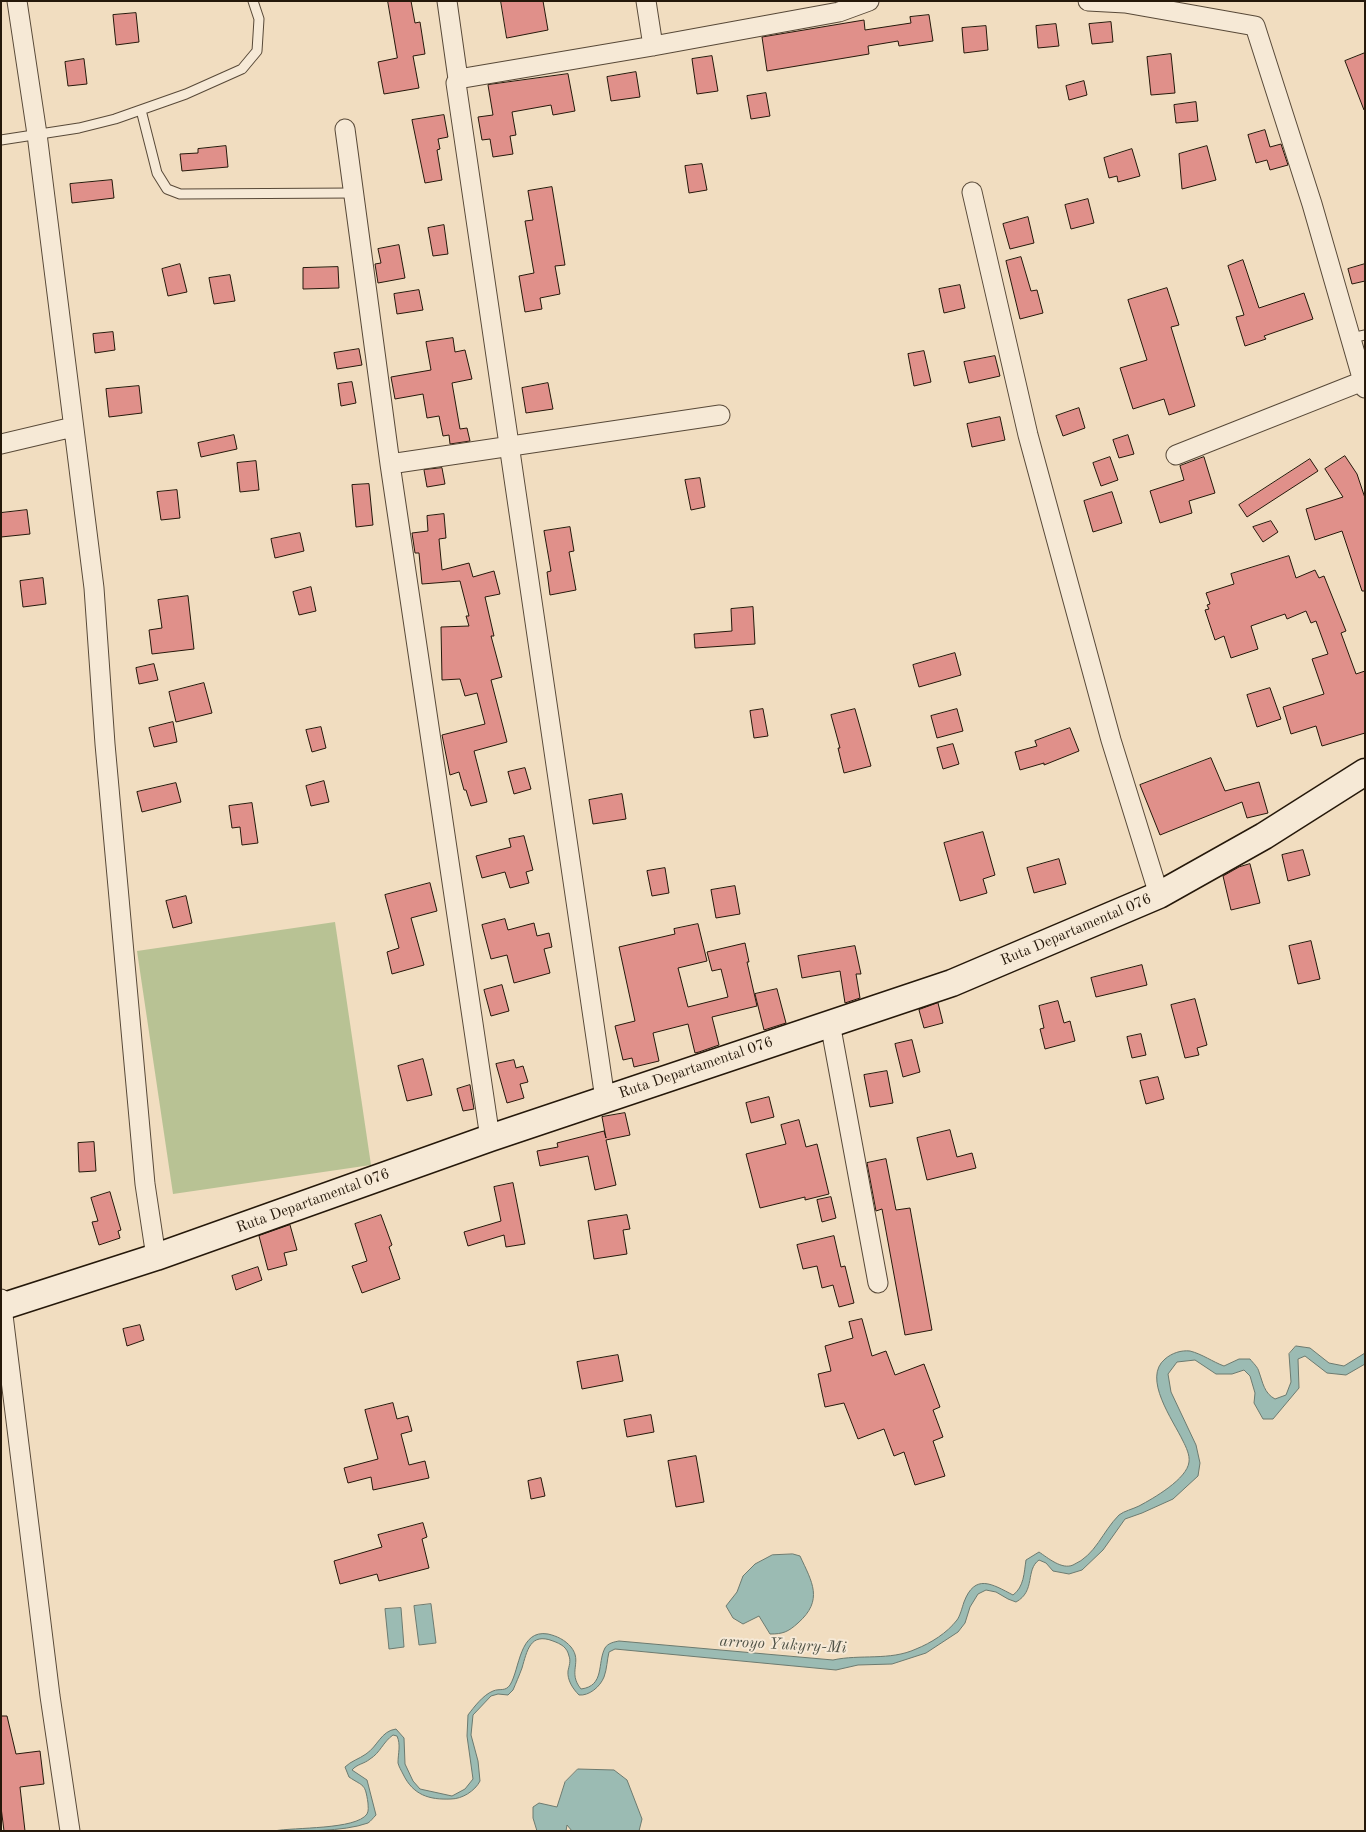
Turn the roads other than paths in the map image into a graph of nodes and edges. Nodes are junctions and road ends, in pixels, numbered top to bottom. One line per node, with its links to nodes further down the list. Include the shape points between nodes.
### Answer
1 (17, 1): 12 (street)
2 (253, 1): 10 (lane, via 259,19 257,51 242,69)
3 (447, 1): 9 (street)
4 (646, 1): 8 (street)
5 (869, 1): 7 (street)
6 (1088, 1): 16 (street, via 1125,3 1255,26)
7 (846, 6): 8 (street)
8 (654, 46): 9 (street)
9 (458, 79): 21 (street, via 456,83)
10 (141, 110): 12 (lane, via 79,128); 15 (lane, via 157,173 167,189 173,192)
11 (345, 129): 15 (street)
12 (37, 134): 13 (lane); 19 (street)
13 (1, 140)
14 (972, 192): 25 (street, via 1028,435 1111,740)
15 (353, 193): 23 (street)
16 (1358, 336): 17 (street)
17 (1364, 384): 22 (street)
18 (720, 415): 21 (street)
19 (73, 428): 20 (street); 29 (street, via 94,588 145,1184)
20 (1, 444)
21 (509, 446): 23 (street); 27 (street)
22 (1176, 455)
23 (390, 464): 28 (street)
24 (1365, 772): 25 (main road, Ruta Departamental 076, via 1264,836)
25 (1159, 895): 26 (main road, Ruta Departamental 076, via 952,983)
26 (830, 1023): 27 (main road, Ruta Departamental 076); 30 (street)
27 (605, 1099): 28 (main road, Ruta Departamental 076)
28 (490, 1138): 29 (main road, Ruta Departamental 076)
29 (156, 1256): 31 (main road, Ruta Departamental 076)
30 (878, 1283)
31 (2, 1304): 32 (street, via 50,1696)
32 (70, 1831)

